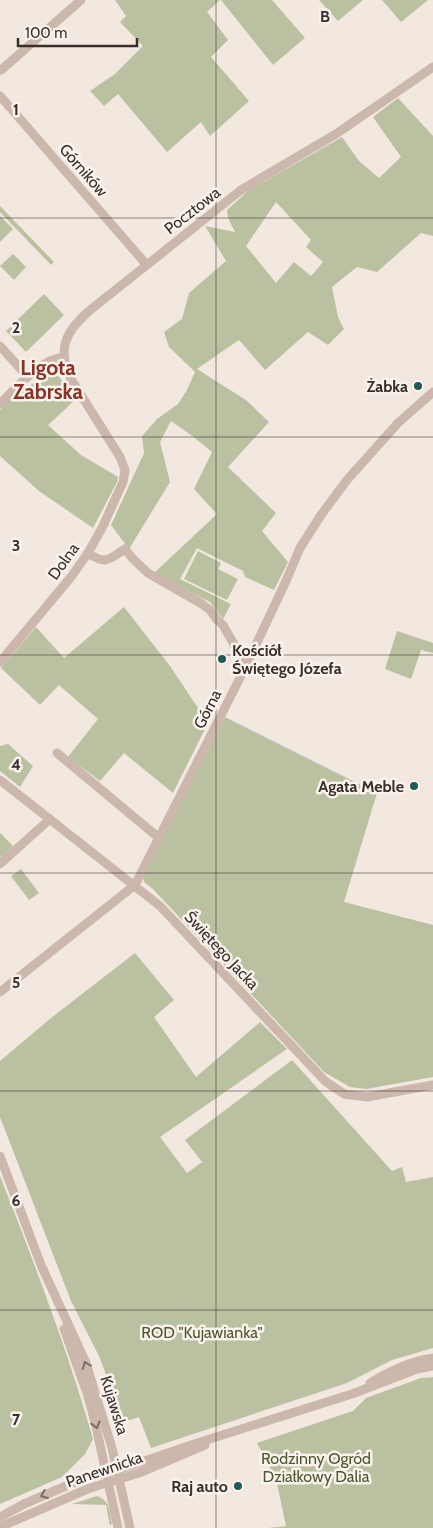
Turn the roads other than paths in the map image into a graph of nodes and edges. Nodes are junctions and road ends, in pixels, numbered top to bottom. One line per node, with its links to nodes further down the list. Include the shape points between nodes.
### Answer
1 (82, 0): 3 (street)
2 (433, 67): 5 (street, Pocztowa, via 336,134 241,190)
3 (0, 70)
4 (0, 96): 5 (street, Górników)
5 (146, 264): 7 (street, Pocztowa, via 74,325 67,339)
6 (0, 346): 8 (street)
7 (64, 357): 8 (street, via 42,365); 11 (street, Dolna, via 71,379 125,470 123,482)
8 (28, 377): 10 (street)
9 (433, 392): 13 (street, Górna, via 374,449 321,515 300,548)
10 (0, 404)
11 (88, 553): 12 (street, Dolna); 13 (street, via 102,561 125,549 148,573 206,606 223,625)
12 (0, 662)
13 (246, 666): 17 (street, Górna)
14 (57, 754): 17 (street)
15 (0, 780): 16 (street, Świętego Jacka)
16 (50, 819): 18 (street); 19 (street, Świętego Jacka)
17 (159, 838): 19 (street, Górna)
18 (0, 864)
19 (135, 885): 20 (street, Górna); 21 (street, Świętego Jacka, via 160,906 325,1081 344,1094 366,1097)
20 (0, 992)
21 (433, 1086)
22 (0, 1156): 23 (street, Kujawska)
23 (54, 1295): 29 (street, Kujawska, one-way to 23, via 86,1363); 30 (street, Kujawska, one-way to 30, via 90,1403)
24 (433, 1358): 26 (street, Panewnicka, via 398,1368)
25 (433, 1366): 26 (street, Panewnicka)
26 (346, 1397): 27 (street, Panewnicka)
27 (218, 1438): 28 (street, Panewnicka); 29 (street, Panewnicka)
28 (139, 1473): 29 (street, Panewnicka); 32 (street, via 127,1484)
29 (119, 1474): 30 (street, Panewnicka); 32 (street, Kujawska)
30 (108, 1477): 31 (street, Panewnicka); 33 (street, Kujawska); 34 (street, Panewnicka, one-way to 34, via 80,1480)
31 (90, 1488): 33 (street, via 105,1492); 35 (street, Panewnicka)
32 (124, 1504): 37 (street, Kujawska)
33 (114, 1506): 36 (street, Kujawska)
34 (0, 1517)
35 (0, 1527)
36 (118, 1528)
37 (130, 1528)

